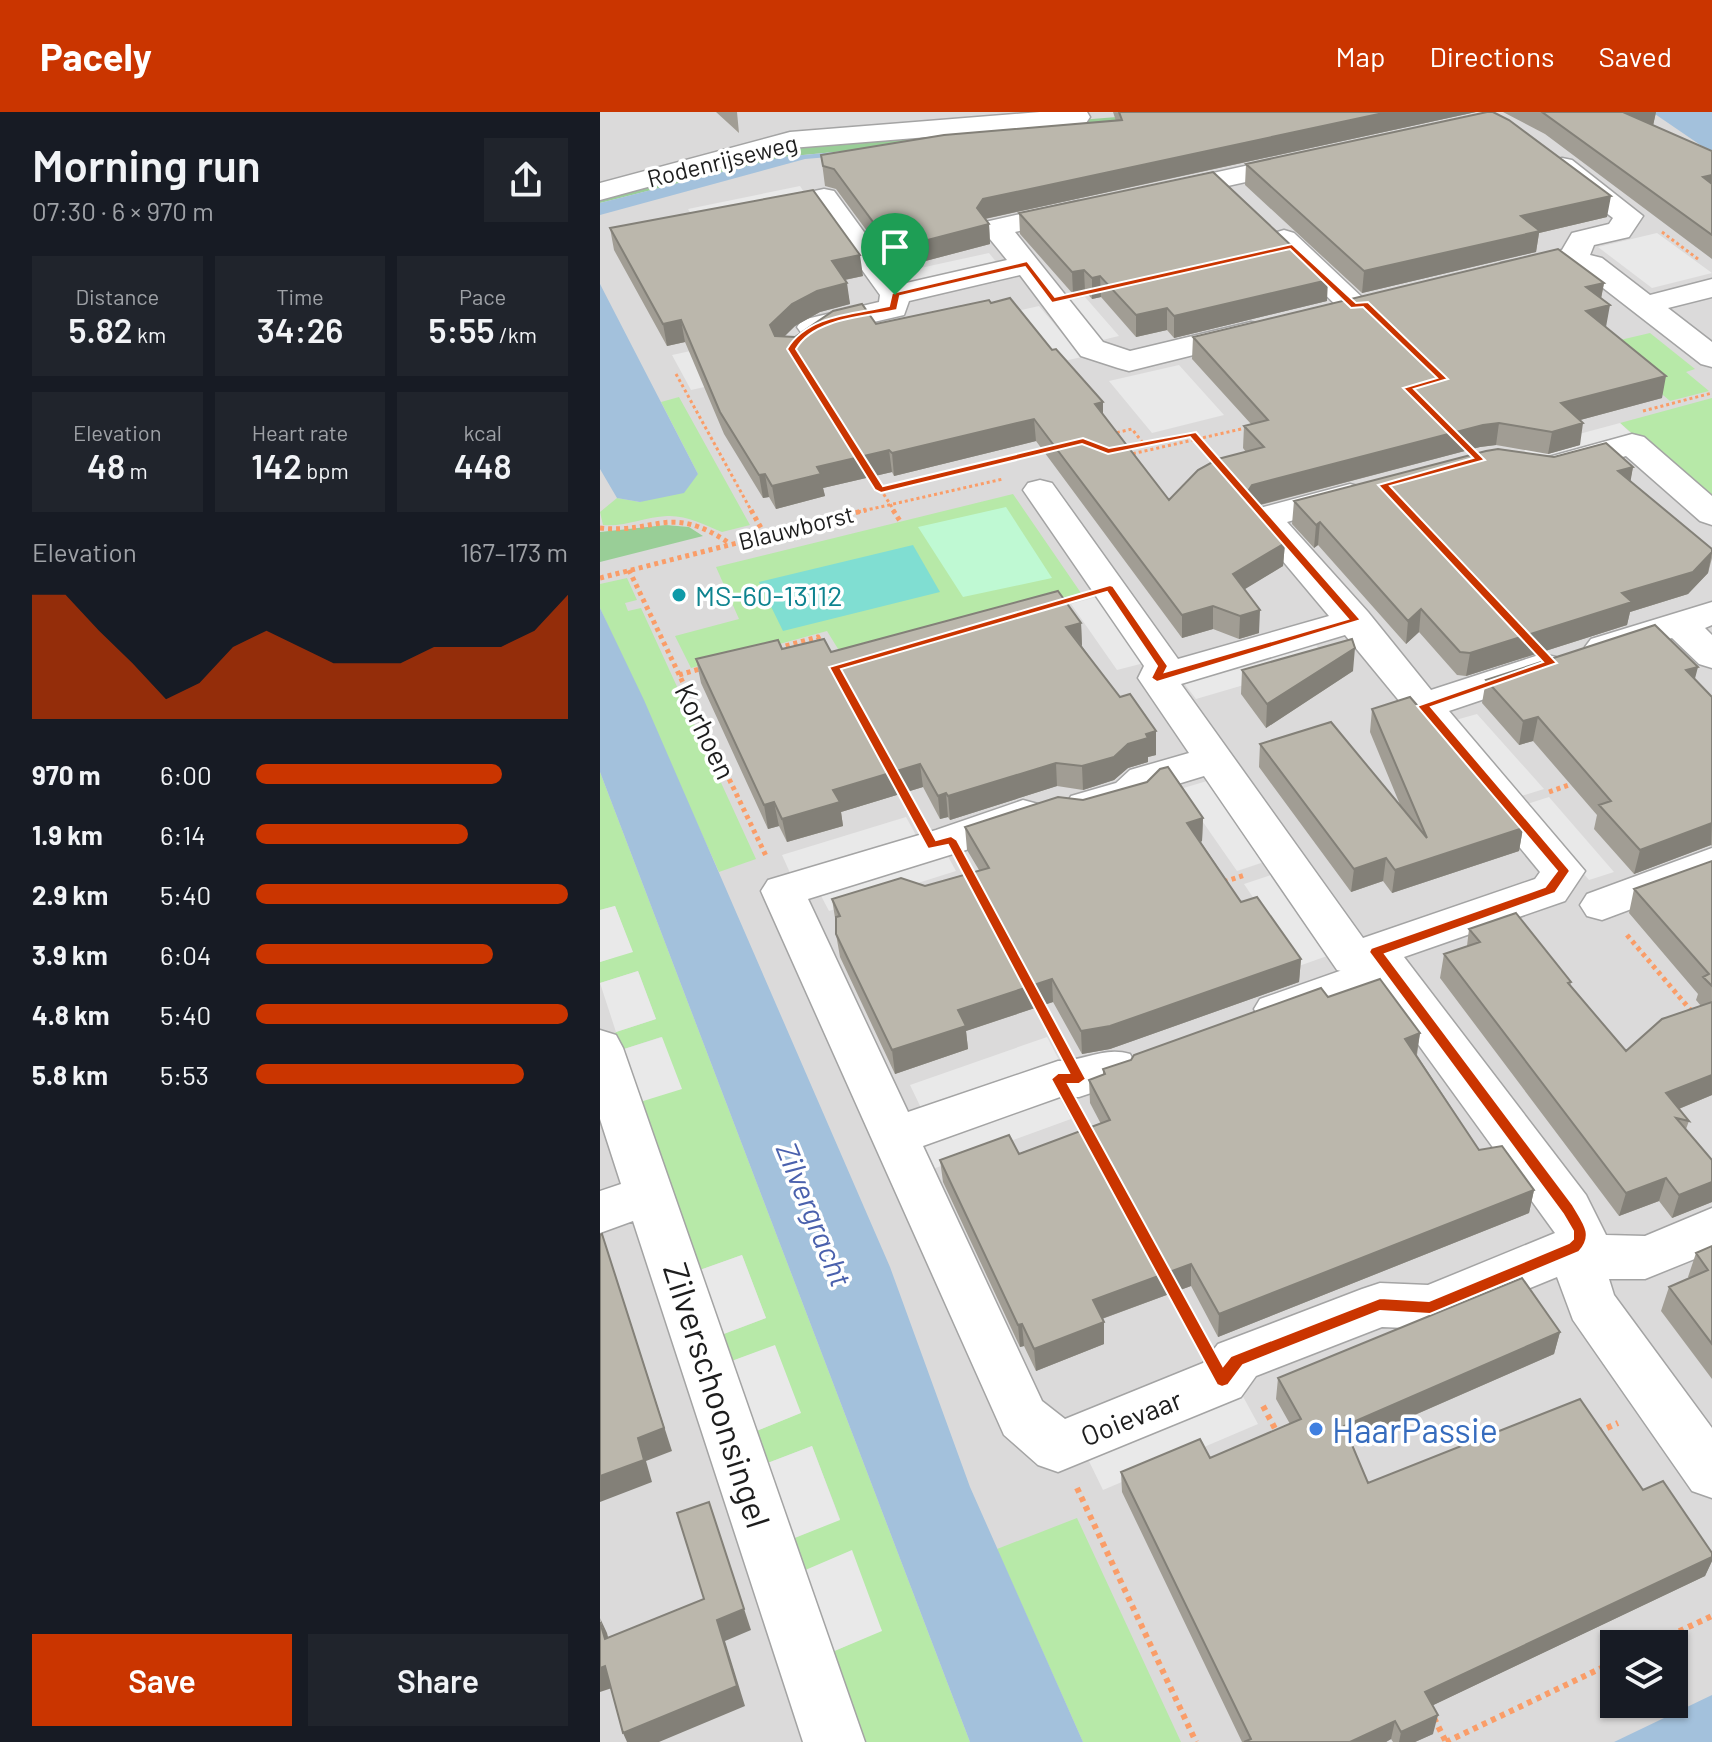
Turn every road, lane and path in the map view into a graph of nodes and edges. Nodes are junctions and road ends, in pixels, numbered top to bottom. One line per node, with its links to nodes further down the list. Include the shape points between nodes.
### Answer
1 (817, 112): 3 (street, Rodenrijseweg)
2 (1077, 117): 3 (street, Rodenrijseweg)
3 (844, 135): 6 (street, Rodenrijseweg, via 790,140)
4 (1538, 148): 11 (street)
5 (1332, 154): 8 (street)
6 (600, 192)
7 (1136, 198): 8 (street)
8 (1241, 199): 17 (street, via 1366,304)
9 (1099, 206): 13 (street, via 995,228)
10 (738, 214): 16 (street, via 824,197)
11 (1624, 224): 12 (street, via 1582,239); 14 (path, via 1641,216)
12 (1574, 258): 15 (street); 18 (street, via 1591,264)
13 (1027, 264): 16 (street); 19 (street, via 1092,349 1129,361)
14 (1706, 274): 18 (street)
15 (1487, 275)
16 (895, 295): 20 (street, via 893,308 814,326)
17 (1323, 314)
18 (1657, 314): 21 (street)
19 (1277, 325)
20 (792, 349)
21 (1712, 357)
22 (676, 374): 40 (path)
23 (1258, 425): 25 (path)
24 (1108, 435): 26 (path, via 1132,429)
25 (1198, 440): 26 (path, via 1192,434); 29 (path); 37 (path)
26 (1143, 443): 28 (path)
27 (1058, 446): 34 (path)
28 (1120, 448)
29 (1120, 456)
30 (1522, 462): 36 (street, via 1549,467 1632,444)
31 (866, 466): 34 (path)
32 (1026, 484): 35 (path, Blauwborst); 51 (street, via 1163,666)
33 (1383, 485): 37 (street)
34 (881, 490): 35 (path)
35 (890, 504): 38 (path); 40 (path, Blauwborst)
36 (1712, 514)
37 (1264, 517): 45 (street)
38 (900, 521)
39 (600, 528): 41 (path, via 681,520)
40 (765, 535): 41 (path, Blauwborst)
41 (730, 543): 42 (path, Blauwborst)
42 (629, 570): 43 (path, Blauwborst); 50 (path, Korhoen)
43 (600, 578)
44 (1695, 619): 48 (street); 52 (street)
45 (1355, 620): 51 (street); 52 (street)
46 (824, 647): 47 (path, via 818,637)
47 (776, 649)
48 (1712, 656)
49 (707, 667): 50 (path)
50 (679, 675): 61 (path, Korhoen)
51 (1157, 678): 53 (street)
52 (1423, 706): 56 (street)
53 (1214, 759): 57 (street, via 1144,780 1131,793 1083,807 1058,803); 58 (street)
54 (1580, 782): 56 (path)
55 (899, 784): 57 (path)
56 (1506, 806): 63 (street, via 1564,871 1550,890)
57 (933, 846): 61 (street)
58 (1285, 862): 60 (path); 63 (street)
59 (1712, 863): 62 (street)
60 (1213, 885)
61 (783, 891): 69 (street)
62 (1602, 905): 65 (path)
63 (1372, 959): 66 (street); 73 (street, via 1568,1210 1581,1241)
64 (1033, 994): 68 (path)
65 (1697, 1018)
66 (1243, 1020)
67 (600, 1048): 70 (street, Zilverschoonsingel)
68 (1111, 1067): 69 (street, via 1058,1079)
69 (895, 1136): 79 (street, Ooievaar, via 1023,1418)
70 (651, 1195): 71 (street); 85 (street, Zilverschoonsingel)
71 (600, 1212)
72 (1712, 1229): 73 (street, via 1642,1260)
73 (1598, 1254): 75 (street, Ooievaar, via 1430,1307 1380,1305); 76 (street, via 1591,1304)
74 (1172, 1286): 75 (path)
75 (1230, 1370): 78 (path); 79 (street, Ooievaar)
76 (1662, 1403): 77 (path); 80 (street)
77 (1590, 1436)
78 (1282, 1442)
79 (1058, 1447): 86 (path)
80 (1712, 1473)
81 (1712, 1616): 82 (path)
82 (1682, 1630)
83 (1600, 1669): 87 (path)
84 (1432, 1714): 87 (path)
85 (831, 1741)
86 (1196, 1742)
87 (1446, 1742)

